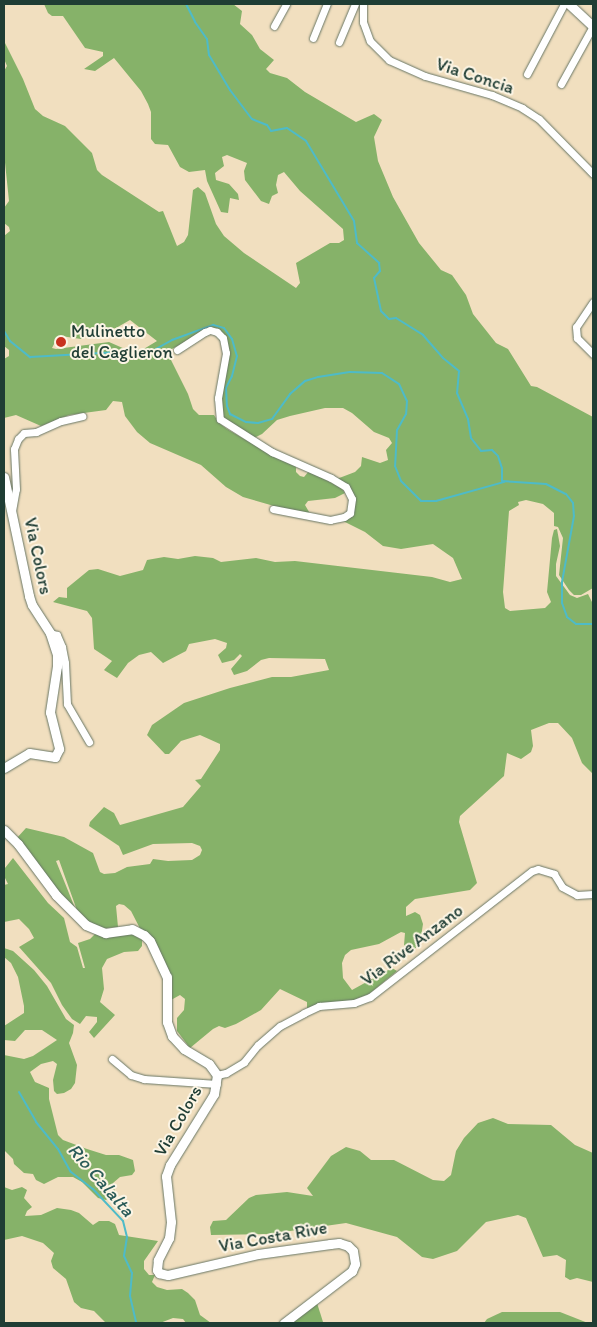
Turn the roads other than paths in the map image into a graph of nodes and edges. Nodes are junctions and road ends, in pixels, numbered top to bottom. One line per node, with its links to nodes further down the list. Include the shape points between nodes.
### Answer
1 (286, 4): 7 (street)
2 (327, 4): 9 (street)
3 (354, 4): 10 (street)
4 (363, 4): 13 (street, Via Concia, via 363,22 370,41 389,60 425,76 492,95 522,108 539,119)
5 (564, 4): 11 (street)
6 (569, 4): 8 (street)
7 (274, 26)
8 (593, 26): 12 (street)
9 (313, 38)
10 (339, 42)
11 (527, 74)
12 (561, 84)
13 (593, 174)
14 (593, 302): 16 (street, via 576,327 577,338)
15 (177, 350): 19 (street, via 205,332 217,332 226,353 218,398 220,419 272,452 346,487 352,499 350,513 330,520)
16 (593, 354)
17 (82, 416): 20 (street, via 24,433 18,439 14,449 16,501)
18 (4, 477): 20 (street, Via Colors)
19 (273, 509)
20 (12, 511): 21 (street, Via Colors, via 32,605)
21 (50, 633): 22 (street, via 57,635 62,647 67,704); 23 (street, Via Colors, via 57,666 50,712 58,755 29,753)
22 (89, 742)
23 (4, 768)
24 (4, 830): 27 (street, Via Colors, via 56,895 86,925 105,933 132,929 150,941 167,977 167,1022 172,1036 184,1050 209,1064)
25 (593, 894): 27 (street, Via Rive Anzano, via 578,896 562,887 554,874 538,869 532,871 370,997 354,1003 319,1006 280,1026 244,1062)
26 (112, 1059): 27 (street, via 131,1075 144,1079)
27 (217, 1080): 28 (street, Via Colors, via 214,1094 166,1176 171,1214)
28 (169, 1238): 29 (street, Via Costa Rive, via 157,1266 163,1275 258,1254 339,1243 348,1246 355,1257 352,1271)
29 (284, 1323)

